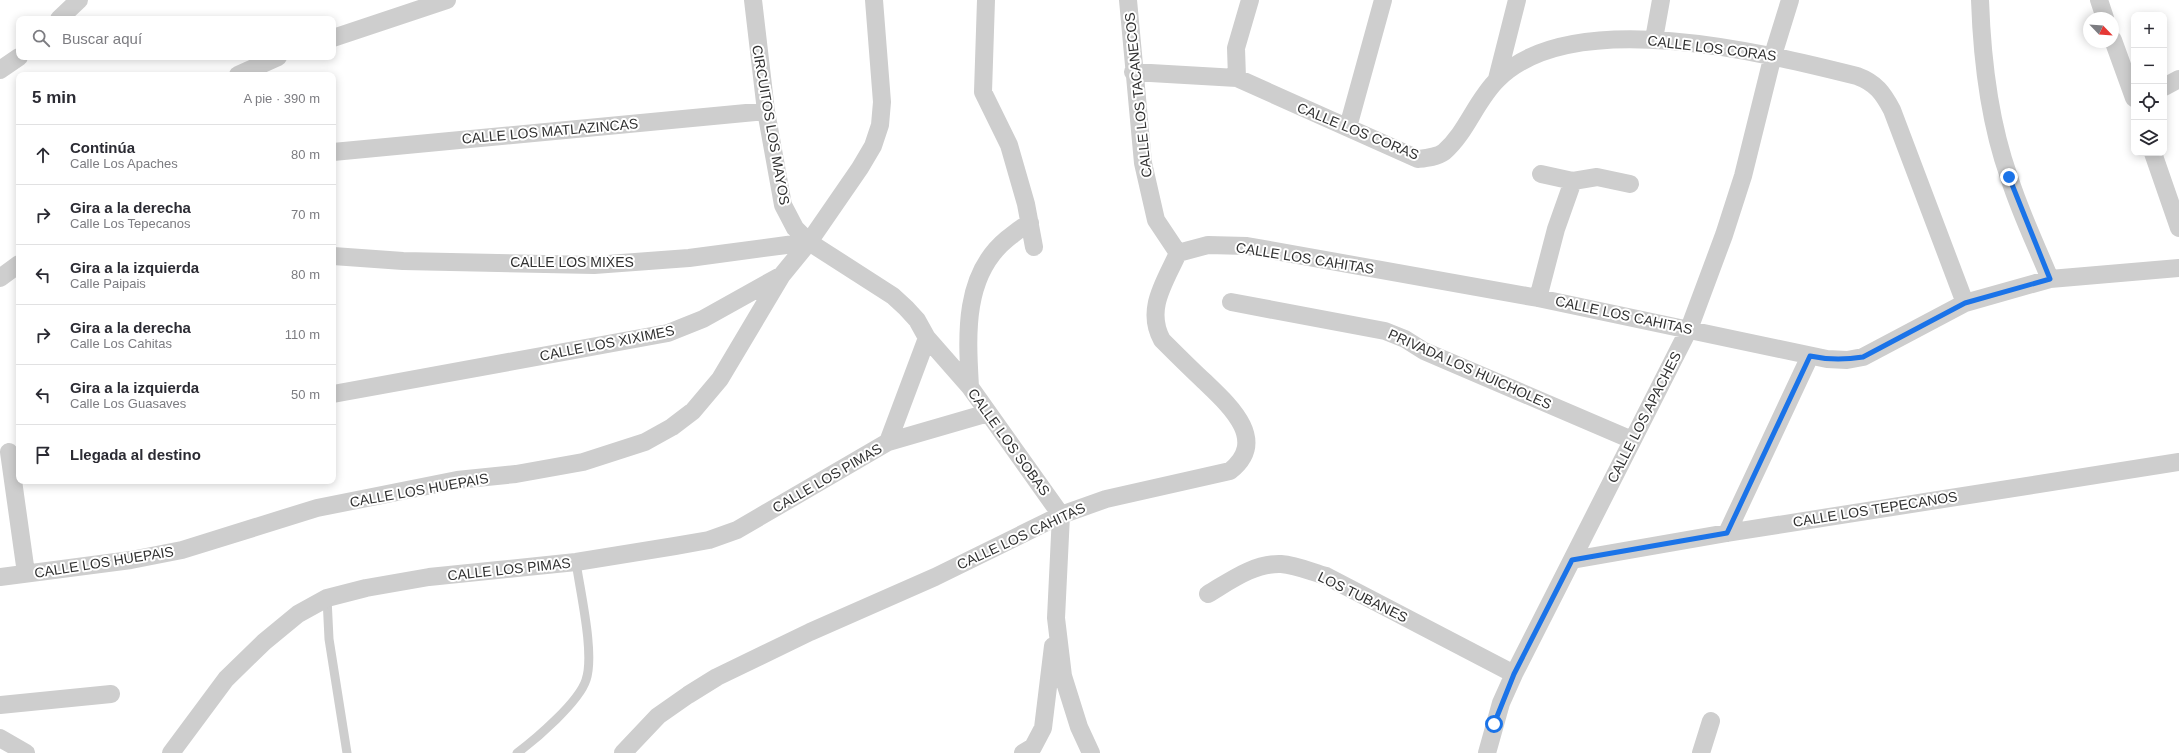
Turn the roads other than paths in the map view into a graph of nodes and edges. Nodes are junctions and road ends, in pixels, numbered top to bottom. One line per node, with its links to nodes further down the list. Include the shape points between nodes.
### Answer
1 (79, 0): 15 (street)
2 (447, 0): 16 (street)
3 (753, 0): 30 (street, CIRCUITOS LOS MAYOS)
4 (874, 0): 40 (street, CALLE LOS XIXIMES, via 882,102 880,125 870,152)
5 (986, 0): 38 (street, via 983,92 1009,146)
6 (1128, 0): 24 (street, CALLE LOS TACANECOS)
7 (1250, 0): 25 (street, via 1236,48)
8 (1383, 0): 31 (street)
9 (1516, 0): 26 (street)
10 (1661, 0): 17 (street)
11 (1790, 0): 19 (street, CALLE LOS APACHES)
12 (1980, 0): 48 (street, via 1981,32 1995,130 2009,177)
13 (2099, 0): 14 (street)
14 (2103, 12)
15 (62, 16)
16 (336, 37)
17 (1654, 39): 19 (street, CALLE LOS CORAS); 26 (street, CALLE LOS CORAS, via 1560,46 1513,65)
18 (2116, 48): 29 (street)
19 (1773, 54): 51 (street, CALLE LOS CORAS, via 1857,76 1869,80 1879,88 1892,110); 52 (street, CALLE LOS APACHES, via 1743,176)
20 (16, 59): 22 (street)
21 (271, 60): 23 (street)
22 (0, 70)
23 (245, 72)
24 (1133, 72): 25 (street, CALLE LOS CORAS); 42 (street, CALLE LOS TACANECOS, via 1142,163 1156,220)
25 (1237, 78): 31 (street, CALLE LOS CORAS, via 1284,101)
26 (1497, 79): 31 (street, CALLE LOS CORAS, via 1482,97 1456,138 1444,152 1432,158 1418,159)
27 (2179, 79): 28 (street)
28 (2167, 85)
29 (2131, 90)
30 (766, 111): 32 (street, CALLE LOS MATLAZINCAS); 40 (street, CIRCUITOS LOS MAYOS, via 784,205 795,228)
31 (1348, 127)
32 (336, 152)
33 (2154, 156): 37 (street)
34 (1540, 174): 35 (street)
35 (1573, 181): 36 (street, via 1597,177); 49 (street, via 1556,229)
36 (1630, 184)
37 (2175, 202): 39 (street)
38 (1030, 223): 41 (street); 55 (street, via 1022,226 996,248 980,274 971,305 968,344)
39 (2179, 228)
40 (809, 242): 43 (street, CALLE LOS MIXES, via 689,258 594,265 403,261); 46 (street, CALLE LOS XIXIMES); 53 (street, CALLE LOS SOBAS, via 893,296 917,320)
41 (1034, 247)
42 (1178, 253): 49 (street, CALLE LOS CAHITAS, via 1208,245 1247,246); 62 (street, CALLE LOS CAHITAS, via 1156,301 1154,316 1157,330 1162,340 1234,410 1246,439 1239,464 1230,471 1106,499)
43 (336, 256)
44 (16, 266): 47 (street)
45 (2179, 268): 48 (street, CALLE LOS CAHITAS)
46 (782, 274): 56 (street, CALLE LOS XIXIMES, via 703,318 668,333); 66 (street, CALLE LOS HUEPAIS, via 720,379 693,411 672,427 645,442 583,462 516,474 457,480 317,508 182,550 131,560)
47 (0, 278)
48 (2050, 279): 51 (street, CALLE LOS CAHITAS)
49 (1538, 298): 52 (street, CALLE LOS CAHITAS)
50 (1232, 302): 58 (street, PRIVADA LOS HUICHOLES, via 1385,331 1405,339 1424,351)
51 (1965, 303): 54 (street, CALLE LOS CAHITAS, via 1863,357 1847,360)
52 (1689, 328): 54 (street, CALLE LOS CAHITAS); 58 (street, CALLE LOS APACHES)
53 (928, 338): 55 (street, CALLE LOS SOBAS); 59 (street, CALLE LOS PIMAS)
54 (1810, 356): 63 (street)
55 (970, 387): 57 (street, CALLE LOS SOBAS)
56 (336, 393)
57 (988, 413): 59 (street, CALLE LOS PIMAS); 62 (street, CALLE LOS SOBAS)
58 (1632, 440): 64 (street, CALLE LOS APACHES)
59 (888, 442): 65 (street, CALLE LOS PIMAS, via 737,530 709,540)
60 (9, 451): 66 (street)
61 (2179, 462): 63 (street, CALLE LOS TEPECANOS)
62 (1061, 515): 70 (street); 80 (street, CALLE LOS CAHITAS, via 935,577 718,676 658,716)
63 (1727, 533): 64 (street, CALLE LOS TEPECANOS)
64 (1572, 560): 71 (street, CALLE LOS APACHES)
65 (576, 562): 69 (street, CALLE LOS PIMAS, via 429,577); 79 (lane, via 589,662 586,680 580,693 566,709)
66 (26, 573): 67 (street, CALLE LOS HUEPAIS)
67 (0, 577)
68 (1208, 594): 71 (street, LOS TUBANES, via 1240,575 1264,566 1282,564 1305,570 1326,576)
69 (327, 598): 77 (street, CALLE LOS PIMAS, via 298,614 258,647 226,679); 78 (lane, via 329,639)
70 (1056, 618): 81 (street, via 1043,728 1033,747); 82 (street, via 1063,676 1079,727)
71 (1514, 674): 83 (street, CALLE LOS APACHES, via 1501,703)
72 (111, 694): 73 (street)
73 (0, 705)
74 (1711, 721): 84 (street)
75 (0, 738): 76 (street)
76 (26, 753)
77 (171, 753)
78 (347, 753)
79 (517, 753)
80 (623, 753)
81 (1023, 753)
82 (1091, 753)
83 (1488, 753)
84 (1701, 753)

